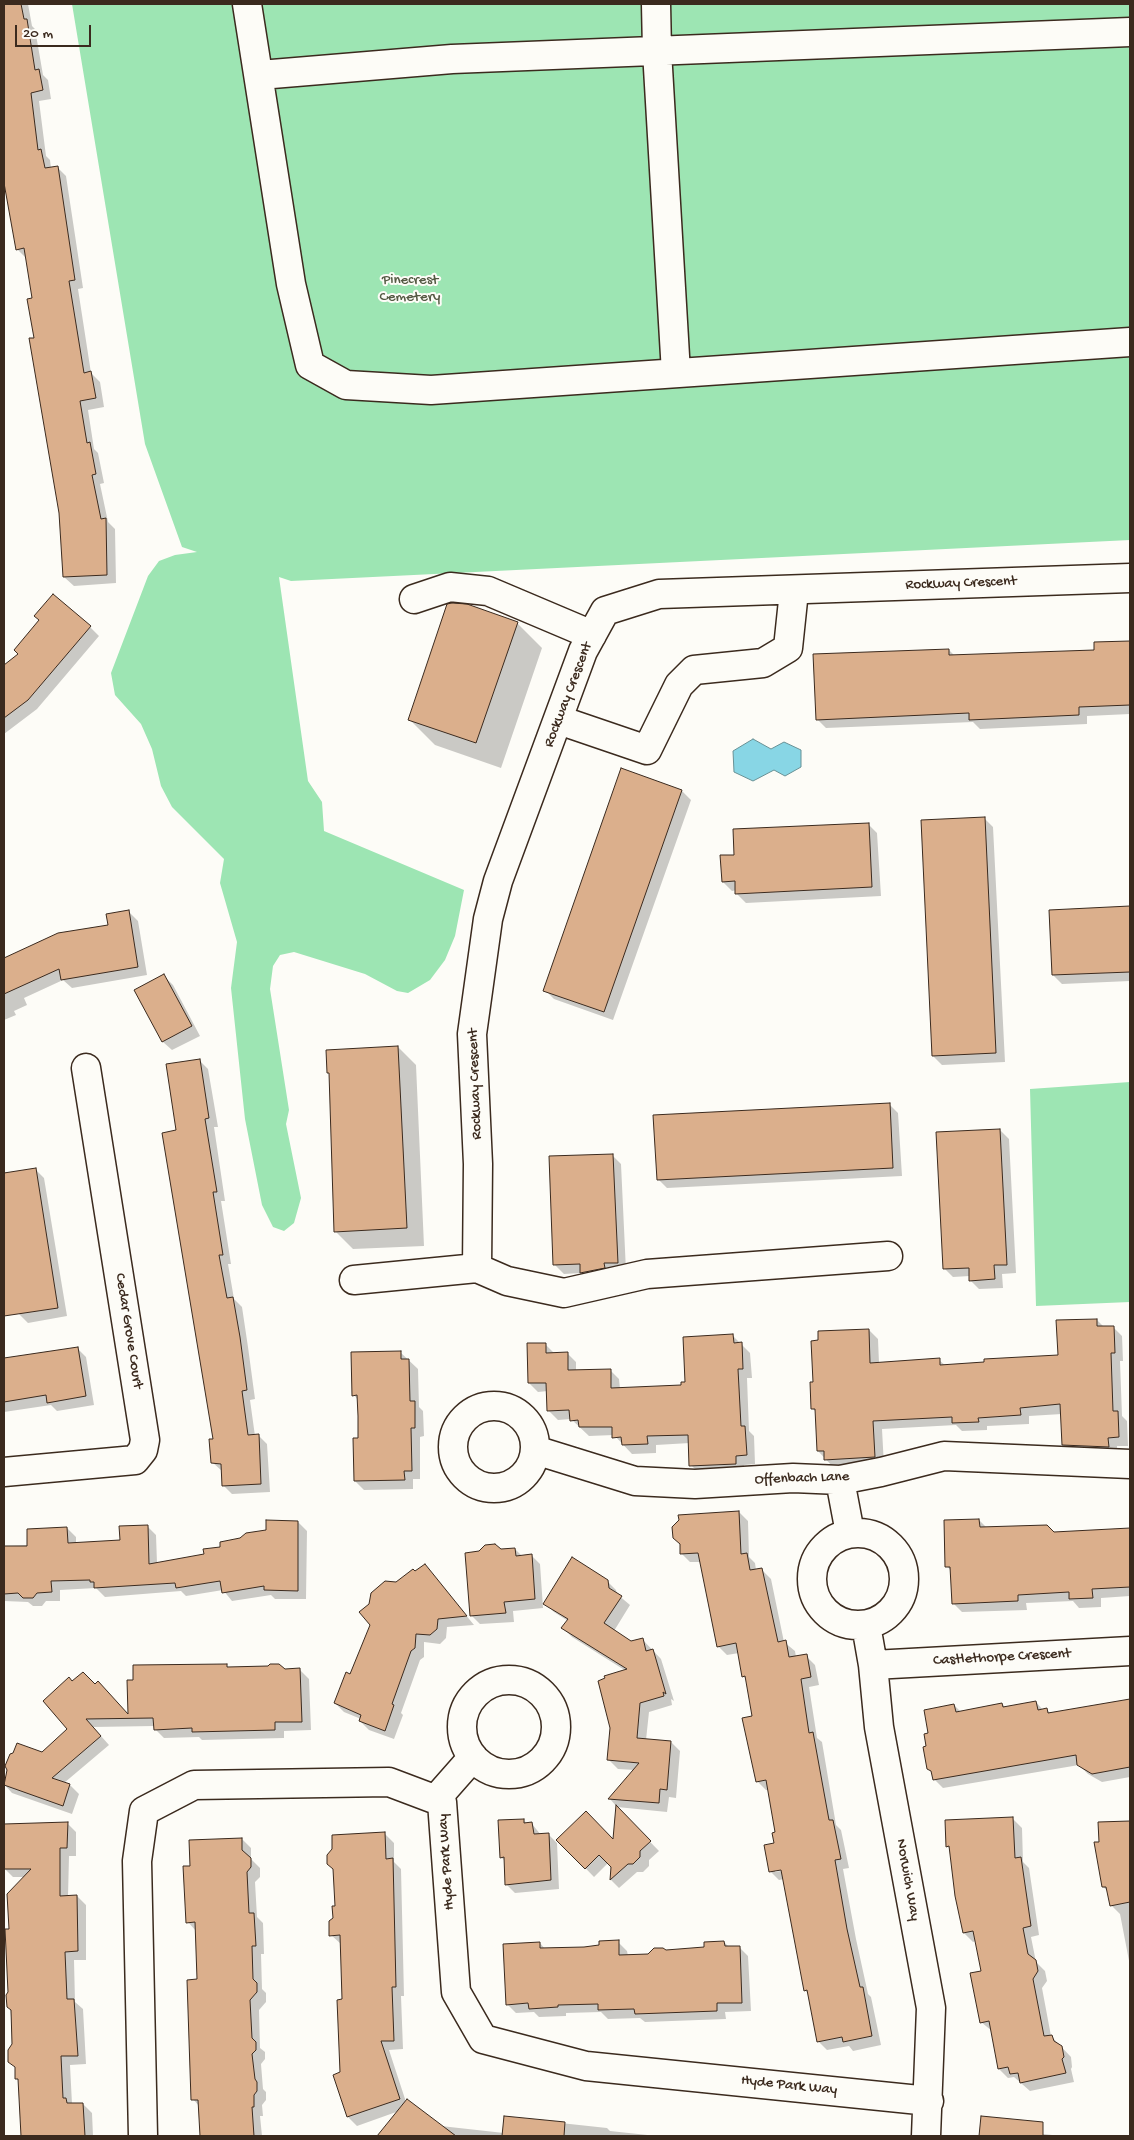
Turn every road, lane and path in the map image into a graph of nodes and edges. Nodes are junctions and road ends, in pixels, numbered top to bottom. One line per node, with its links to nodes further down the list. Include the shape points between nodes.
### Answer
1 (247, 4): 5 (street)
2 (656, 4): 4 (street)
3 (1130, 32): 4 (street)
4 (657, 51): 5 (street, via 452,59); 7 (street)
5 (260, 75): 7 (street, via 291,284 310,365 346,385 431,390)
6 (1130, 342): 7 (street)
7 (676, 373)
8 (1130, 578): 9 (street, Rockway Crescent)
9 (794, 591): 11 (street, Rockway Crescent, via 660,594 605,611); 12 (street, via 788,648 763,663 694,670 680,685 647,750)
10 (414, 599): 11 (street, via 450,587 488,591)
11 (592, 635): 12 (street, Rockway Crescent, via 583,651)
12 (559, 720): 15 (street, Rockway Crescent, via 498,881 488,919 472,1034 478,1164)
13 (86, 1068): 19 (street, Cedar Grove Court, via 145,1440 143,1450 135,1460)
14 (888, 1256): 15 (street, via 648,1274 564,1293 507,1281)
15 (478, 1268): 16 (street)
16 (354, 1280)
17 (535, 1450): 20 (street, Offenbach Lane, via 635,1482 695,1484 793,1478)
18 (1130, 1464): 20 (street, Offenbach Lane, via 944,1456)
19 (4, 1472)
20 (840, 1480): 21 (street)
21 (850, 1533): 22 (street, via 835,1538 823,1549 814,1563 812,1579 815,1595 823,1609 835,1619 850,1624); 22 (street, via 878,1536 899,1556 904,1570 902,1592 892,1611)
22 (866, 1624): 24 (street, Norwich Way)
23 (1130, 1651): 24 (street, Castlethorpe Crescent)
24 (873, 1664): 27 (street, Norwich Way, via 879,1726 931,2008)
25 (473, 1757): 26 (street)
26 (436, 1799): 27 (street, Hyde Park Way, via 442,1802 456,1992 483,2039 586,2066); 28 (street, Hyde Park Way, via 389,1782 194,1785 144,1811 137,1861)
27 (928, 2101): 29 (street, Norwich Way)
28 (143, 2136)
29 (926, 2136)

